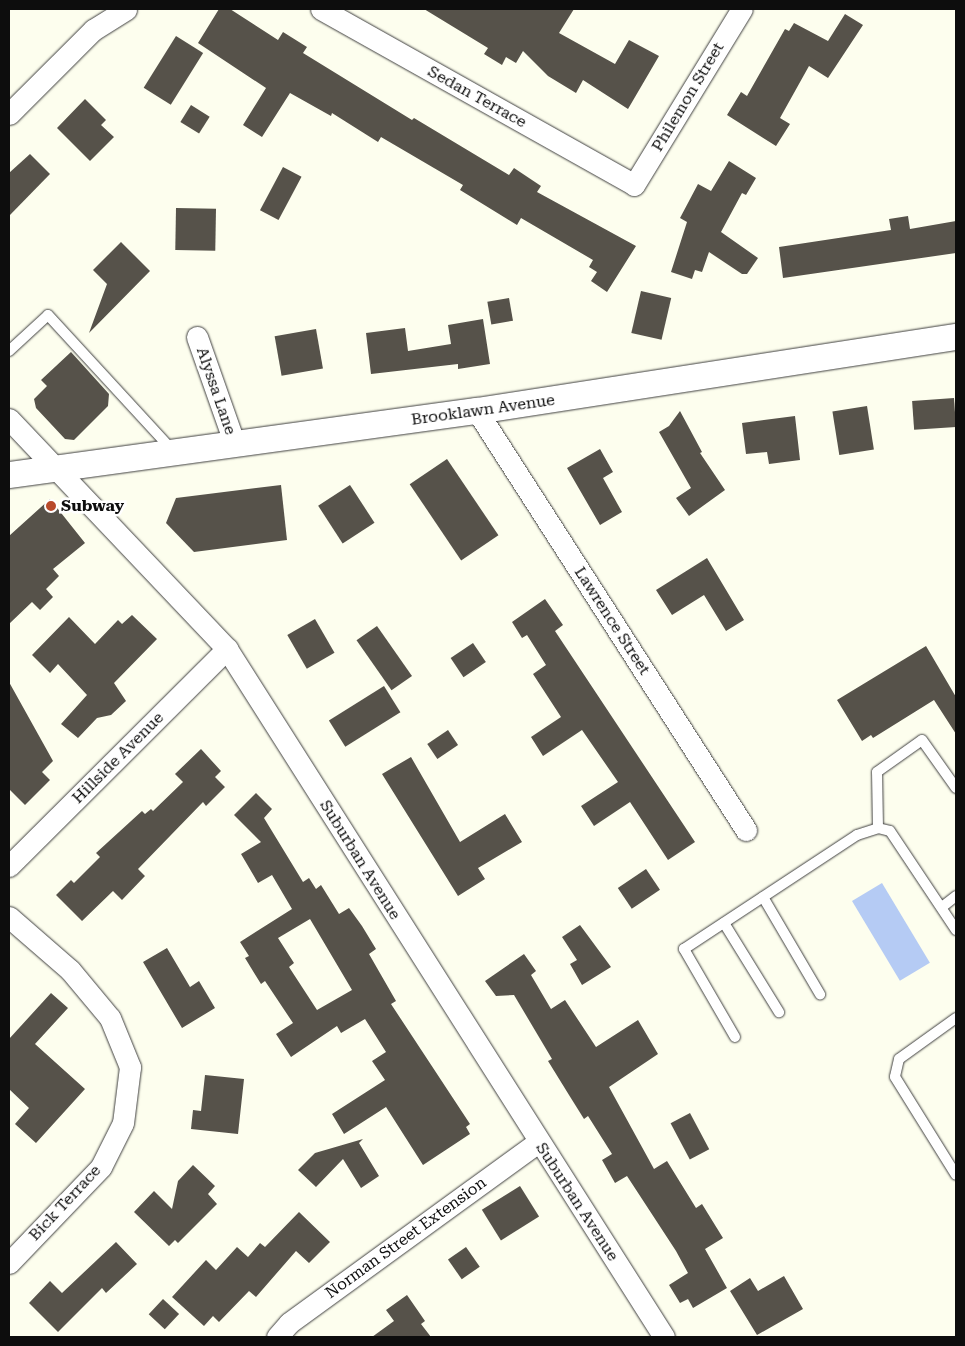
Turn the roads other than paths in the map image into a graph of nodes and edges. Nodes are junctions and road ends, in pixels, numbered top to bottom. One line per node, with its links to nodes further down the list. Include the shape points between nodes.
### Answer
1 (126, 9): 4 (street, via 93,30)
2 (321, 9): 5 (street, Sedan Terrace)
3 (742, 9): 5 (street, Philemon Street)
4 (9, 114)
5 (634, 185)
6 (956, 337): 9 (street, Brooklawn Avenue)
7 (197, 338): 11 (street, Alyssa Lane)
8 (9, 351): 12 (lane, via 48,315)
9 (477, 411): 11 (street, Brooklawn Avenue); 18 (street, Lawrence Street)
10 (9, 420): 13 (street, Suburban Avenue)
11 (235, 445): 12 (street, Brooklawn Avenue)
12 (174, 452): 13 (street, Brooklawn Avenue)
13 (56, 468): 14 (street, Brooklawn Avenue); 15 (street, Suburban Avenue)
14 (9, 475)
15 (228, 649): 19 (street, Hillside Avenue); 30 (street, Suburban Avenue)
16 (956, 788): 17 (lane, via 922,740 878,772)
17 (878, 828): 21 (lane, via 857,834); 22 (lane, via 890,831 900,842)
18 (746, 830)
19 (11, 860)
20 (956, 896): 22 (lane)
21 (763, 897): 24 (lane); 26 (lane)
22 (942, 907): 25 (lane)
23 (9, 918): 32 (street, Bick Terrace, via 70,970 110,1018 130,1067 124,1123 101,1167)
24 (724, 923): 27 (lane); 29 (lane, via 684,949)
25 (956, 930)
26 (820, 994)
27 (779, 1012)
28 (956, 1018): 31 (lane, via 899,1059 895,1077)
29 (735, 1037)
30 (538, 1142): 33 (street, Norman Street Extension); 34 (street, Suburban Avenue)
31 (956, 1175)
32 (9, 1263)
33 (289, 1332)
34 (664, 1337)

